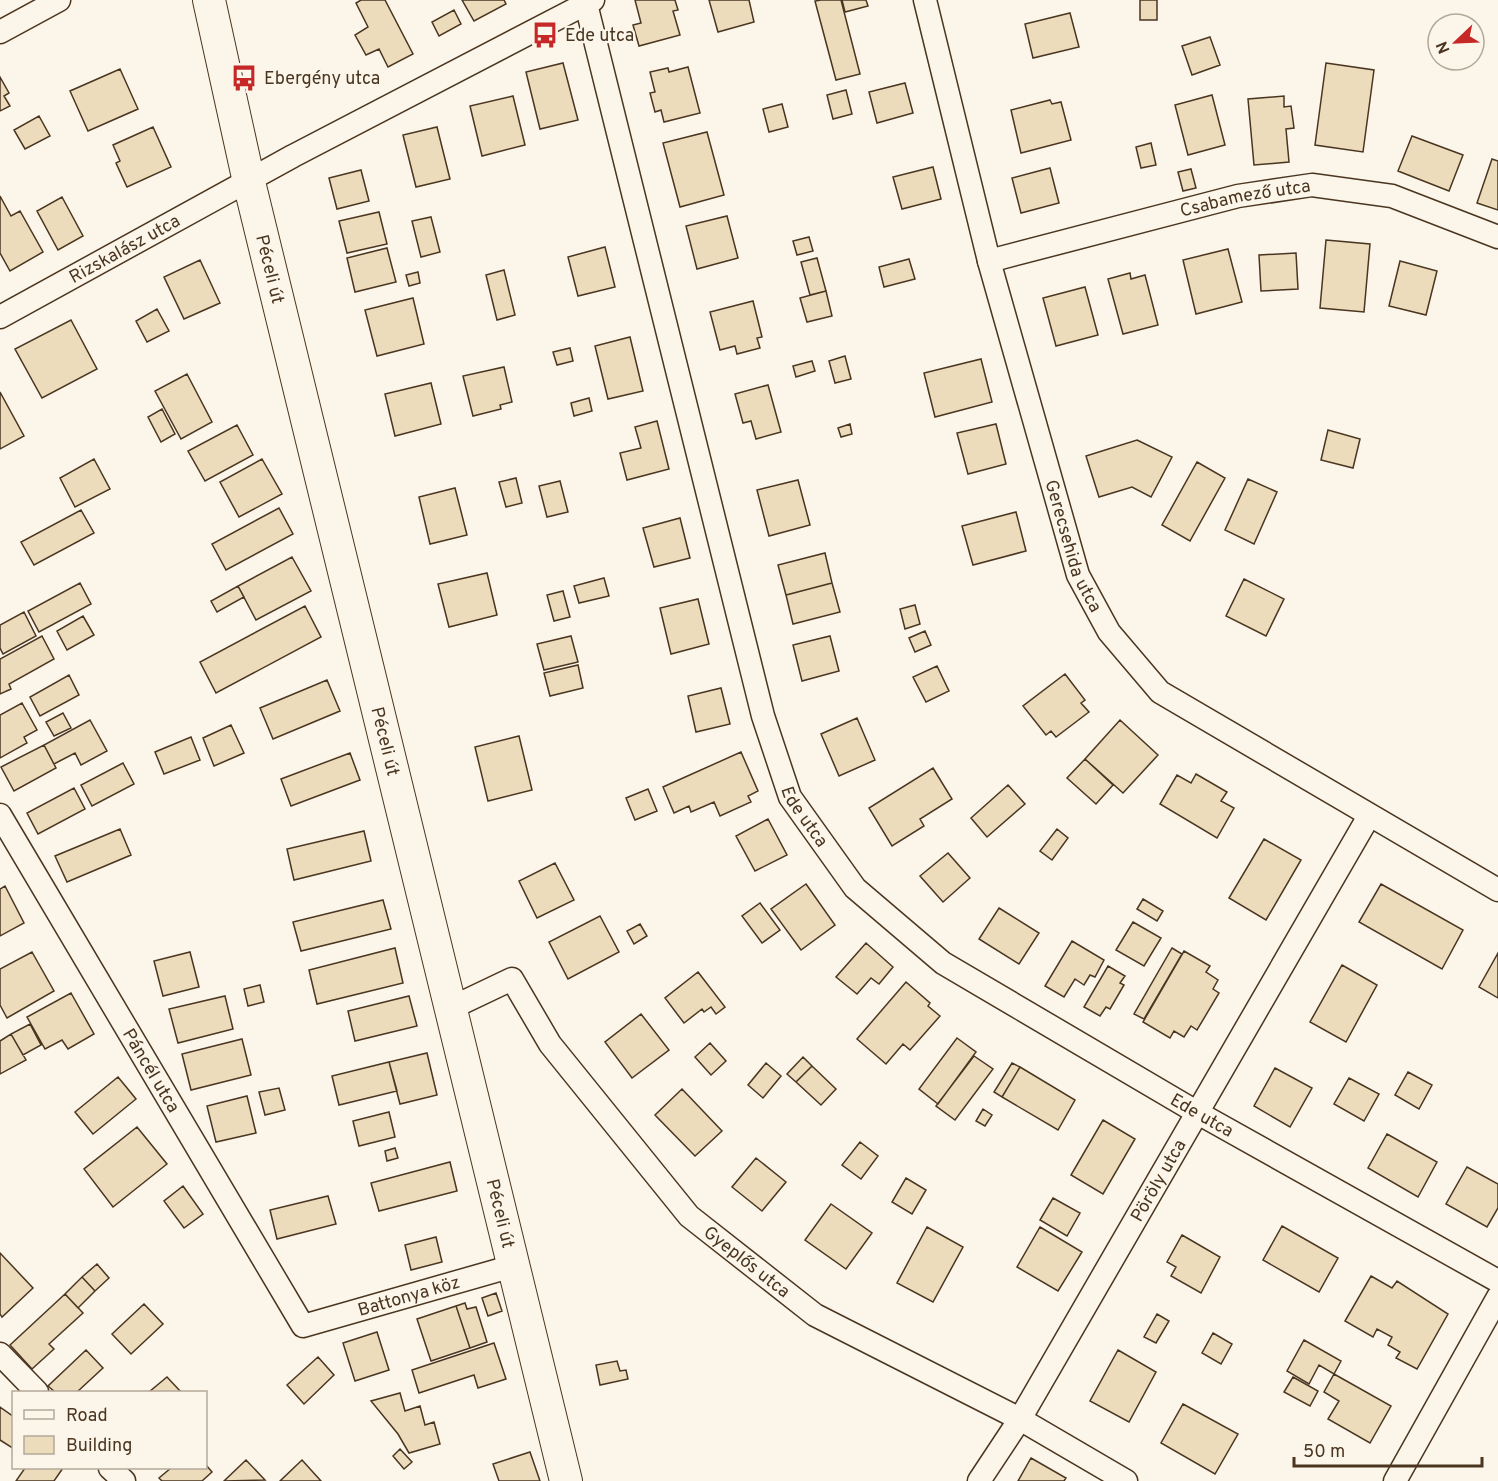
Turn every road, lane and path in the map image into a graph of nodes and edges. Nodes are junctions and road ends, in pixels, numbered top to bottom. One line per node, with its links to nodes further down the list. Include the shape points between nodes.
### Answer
1 (59, 0): 5 (street)
2 (209, 0): 6 (main road, Péceli út)
3 (925, 0): 8 (street, Gerecsehida utca)
4 (590, 2): 6 (street); 14 (street, Ede utca, via 763,716 790,797 855,888 943,963)
5 (0, 32)
6 (249, 182): 9 (street, Rizskalász utca); 13 (main road, Péceli út)
7 (1498, 237): 8 (street, Csabamező utca, via 1392,196 1312,185 1238,196)
8 (989, 261): 11 (street, Gerecsehida utca, via 1078,575 1110,632 1160,692)
9 (0, 316)
10 (0, 815): 18 (street, Páncél utca)
11 (1369, 816): 12 (street, Gerecsehida utca); 14 (street, Pöröly utca)
12 (1498, 890)
13 (449, 1009): 15 (main road, Péceli út); 21 (street, Gyeplős utca, via 512,979 550,1044 689,1216 815,1315)
14 (1198, 1113): 16 (street, Ede utca); 21 (street, Pöröly utca)
15 (513, 1266): 18 (street, Battonya köz); 24 (main road, Péceli út)
16 (1498, 1281)
17 (1498, 1297): 27 (street)
18 (303, 1326)
19 (0, 1354): 20 (street)
20 (36, 1391)
21 (1020, 1419): 25 (street, Pöröly utca); 26 (street, Gyeplős utca)
22 (112, 1469): 23 (street)
23 (123, 1481)
24 (566, 1481)
25 (979, 1481)
26 (1126, 1481)
27 (1395, 1481)

